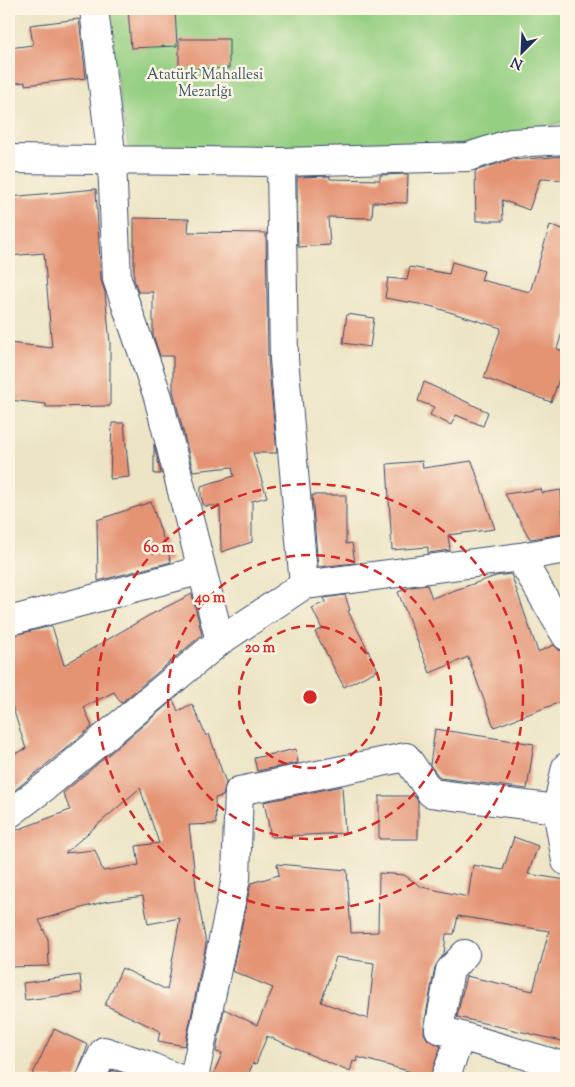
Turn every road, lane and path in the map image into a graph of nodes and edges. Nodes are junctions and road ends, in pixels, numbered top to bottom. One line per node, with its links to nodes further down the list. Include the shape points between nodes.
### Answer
1 (94, 9): 4 (street)
2 (566, 140): 5 (street, via 511,143 468,157)
3 (9, 160): 4 (street)
4 (112, 160): 5 (street); 8 (street, via 117,279 158,397)
5 (281, 162): 9 (street, via 284,359)
6 (566, 549): 7 (street)
7 (520, 557): 9 (street); 11 (street)
8 (202, 570): 10 (street); 12 (street)
9 (304, 585): 12 (street)
10 (9, 621)
11 (566, 636)
12 (220, 641): 15 (street)
13 (566, 767): 14 (street)
14 (557, 809): 16 (street); 22 (street, via 431,793 406,757 238,791 236,878)
15 (9, 814)
16 (566, 861)
17 (465, 954): 18 (street, via 450,970 439,1029)
18 (461, 1036): 19 (street); 23 (street)
19 (566, 1067)
20 (91, 1078): 21 (street, via 104,1052)
21 (177, 1078)
22 (194, 1078)
23 (445, 1078)

